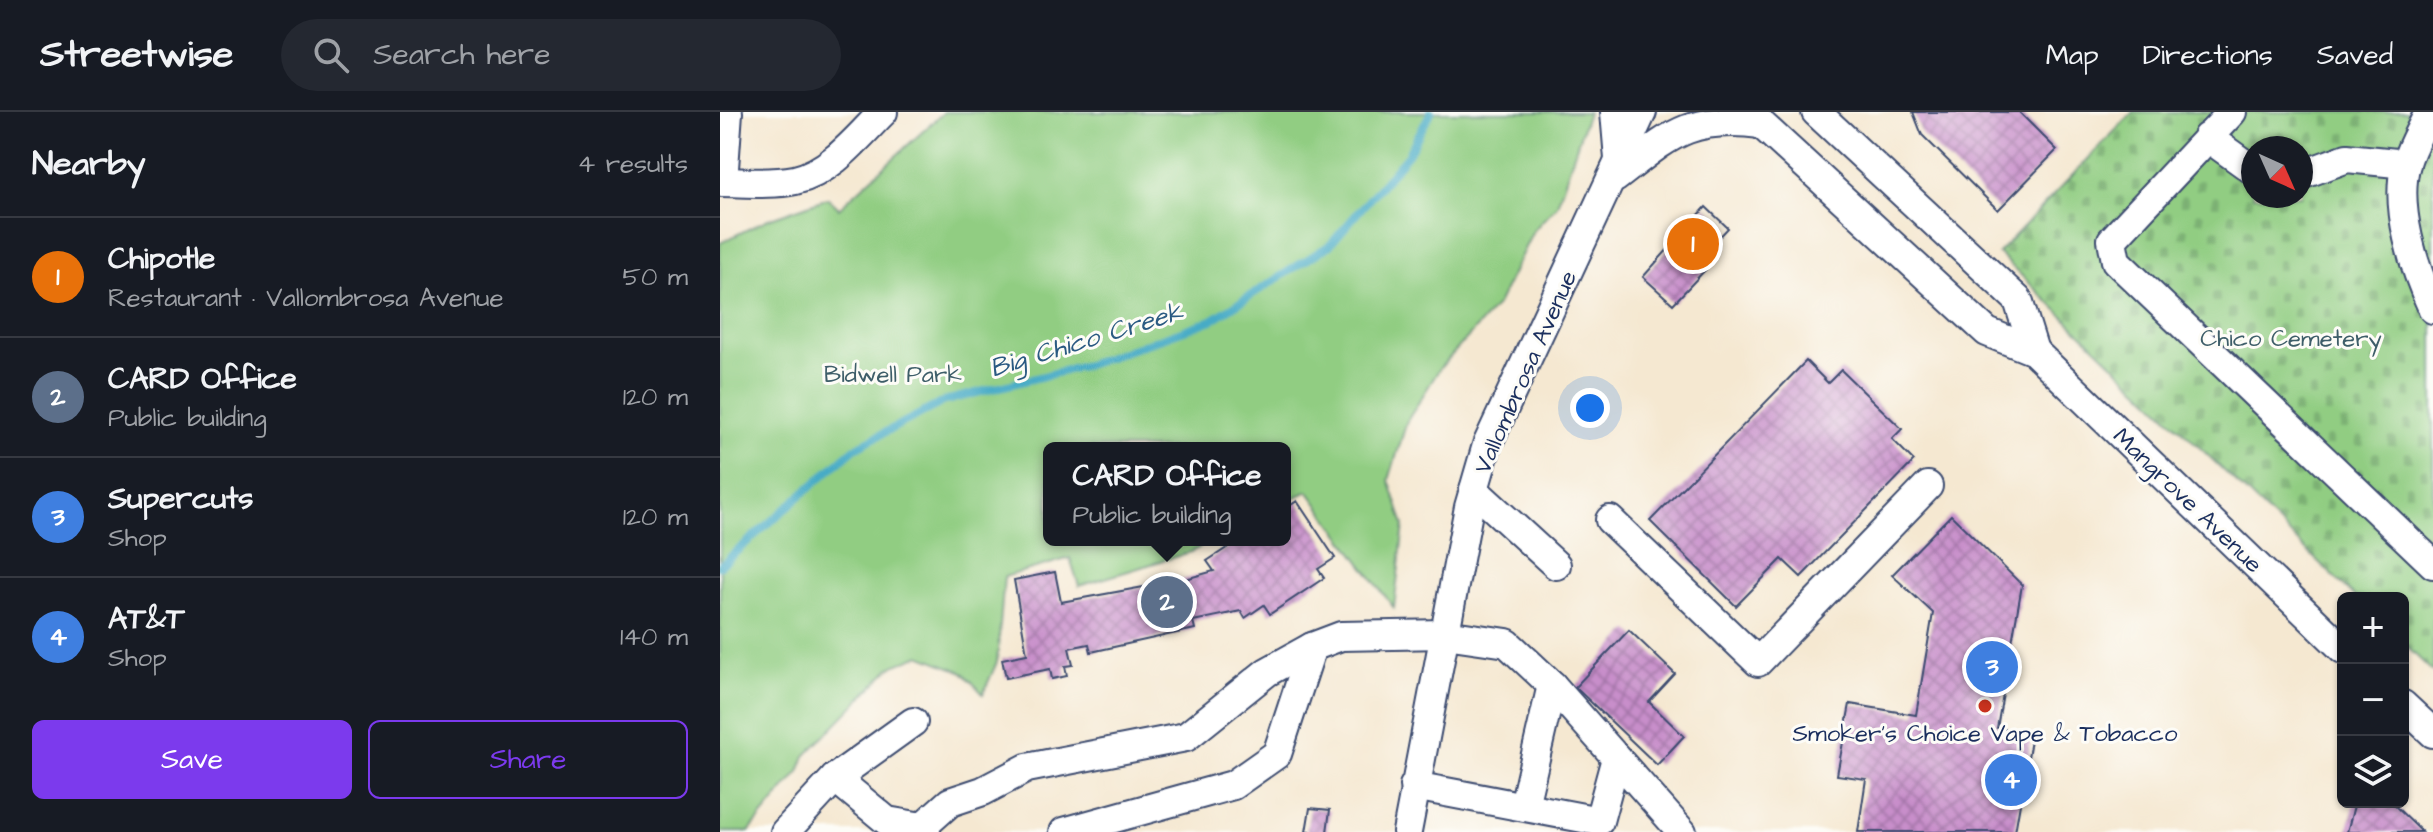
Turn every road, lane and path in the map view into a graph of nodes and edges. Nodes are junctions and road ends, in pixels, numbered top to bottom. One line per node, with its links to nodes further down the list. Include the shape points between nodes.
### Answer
1 (728, 112): 16 (street)
2 (883, 112): 16 (street, via 826,167 796,180)
3 (1615, 112): 15 (street)
4 (1642, 112): 15 (street, Vallombrosa Avenue)
5 (1816, 112): 11 (street, Mangrove Avenue)
6 (2232, 112): 10 (street)
7 (2429, 112): 13 (street)
8 (1846, 113): 11 (street)
9 (1754, 118): 15 (street, via 1694,125); 18 (street, Mangrove Avenue, via 1987,332)
10 (2207, 137): 12 (street); 22 (street, via 2112,240 2116,261)
11 (1861, 151): 18 (street, Mangrove Avenue, via 2018,300)
12 (2241, 161)
13 (2406, 164): 14 (street, via 2347,158); 17 (street, via 2403,219)
14 (2313, 171)
15 (1615, 172): 20 (street, Vallombrosa Avenue, via 1487,445)
16 (721, 183)
17 (2433, 309)
18 (2034, 351): 25 (street, Mangrove Avenue)
19 (1928, 486): 21 (street, via 1758,662)
20 (1474, 490): 23 (street); 24 (street, Vallombrosa Avenue)
21 (1610, 520)
22 (2433, 564)
23 (1556, 565)
24 (1445, 634): 26 (street, via 1341,636); 27 (street, via 1507,643); 33 (street, Vallombrosa Avenue)
25 (2337, 643)
26 (1312, 647): 35 (street, via 1267,672 1186,737 1027,768 950,802); 37 (street, via 1277,754 1233,785)
27 (1552, 685): 31 (street); 34 (street)
28 (2409, 711): 30 (street)
29 (913, 722): 32 (street)
30 (2433, 733)
31 (1616, 758): 34 (street, via 1599,821); 39 (street)
32 (835, 778): 35 (street, via 887,821); 36 (street)
33 (1414, 786): 34 (street); 38 (street, Vallombrosa Avenue)
34 (1524, 806)
35 (924, 829)
36 (785, 832)
37 (1064, 832)
38 (1407, 832)
39 (1682, 832)

